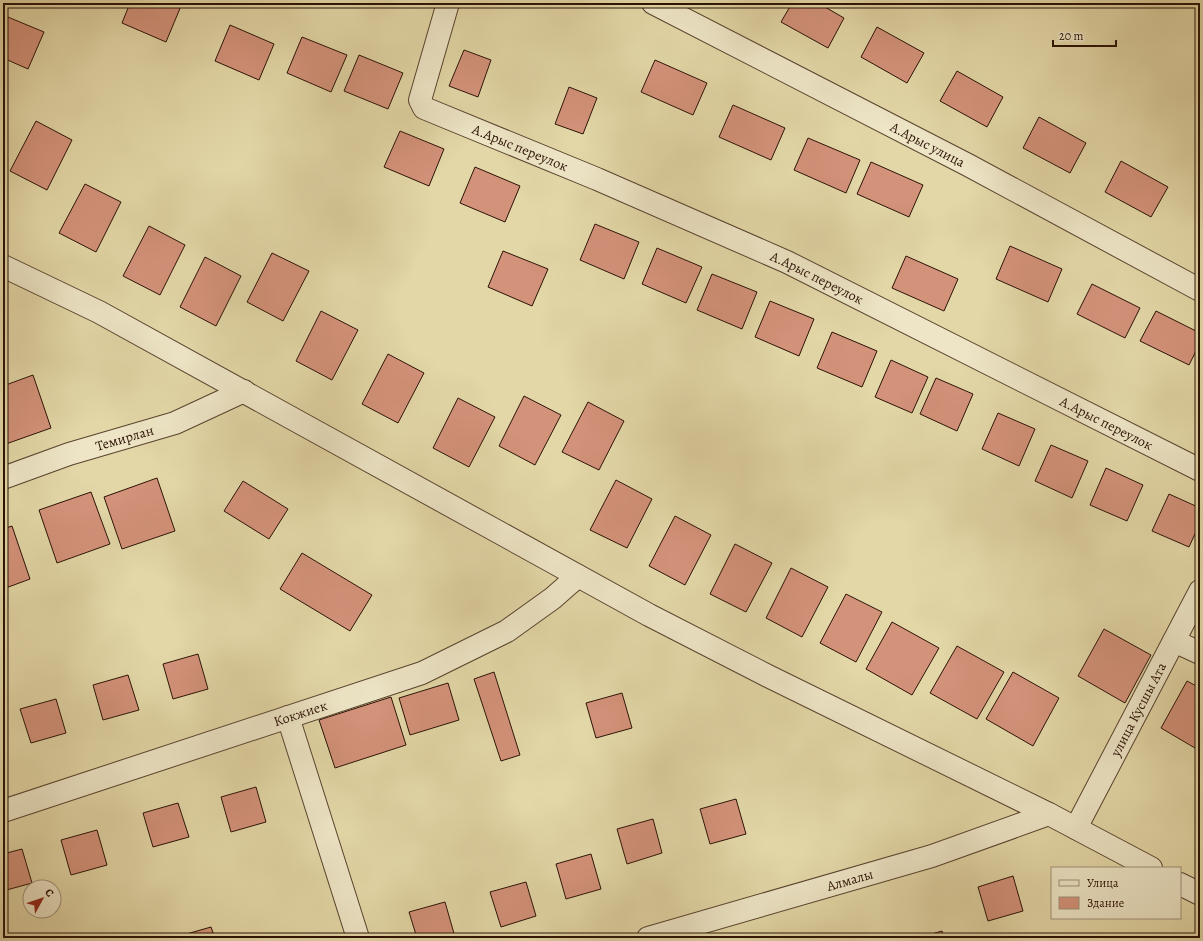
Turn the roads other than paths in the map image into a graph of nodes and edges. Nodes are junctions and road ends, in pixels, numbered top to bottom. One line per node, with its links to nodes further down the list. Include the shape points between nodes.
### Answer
1 (448, 3): 6 (street, А.Арыс переулок, via 420,100 424,108 597,179 787,262)
2 (653, 3): 4 (street, А.Арыс улица, via 968,165)
3 (3, 266): 5 (street, via 99,312)
4 (1200, 290)
5 (244, 392): 7 (street, Темирлан, via 175,422 69,454); 8 (street)
6 (1200, 470)
7 (3, 478)
8 (578, 576): 12 (street, Кокжиек, via 553,598 507,631 429,670); 14 (street, via 768,676)
9 (1200, 591): 10 (street, улица Кусшы Ата)
10 (1174, 641): 11 (street); 15 (street, улица Кусшы Ата)
11 (1200, 654)
12 (288, 717): 13 (street, Кокжиек); 19 (street)
13 (3, 811)
14 (1049, 814): 15 (street); 20 (street, Алмалы, via 932,856)
15 (1076, 828): 16 (street)
16 (1149, 867)
17 (1181, 884): 18 (street)
18 (1200, 894)
19 (358, 938)
20 (648, 938)

